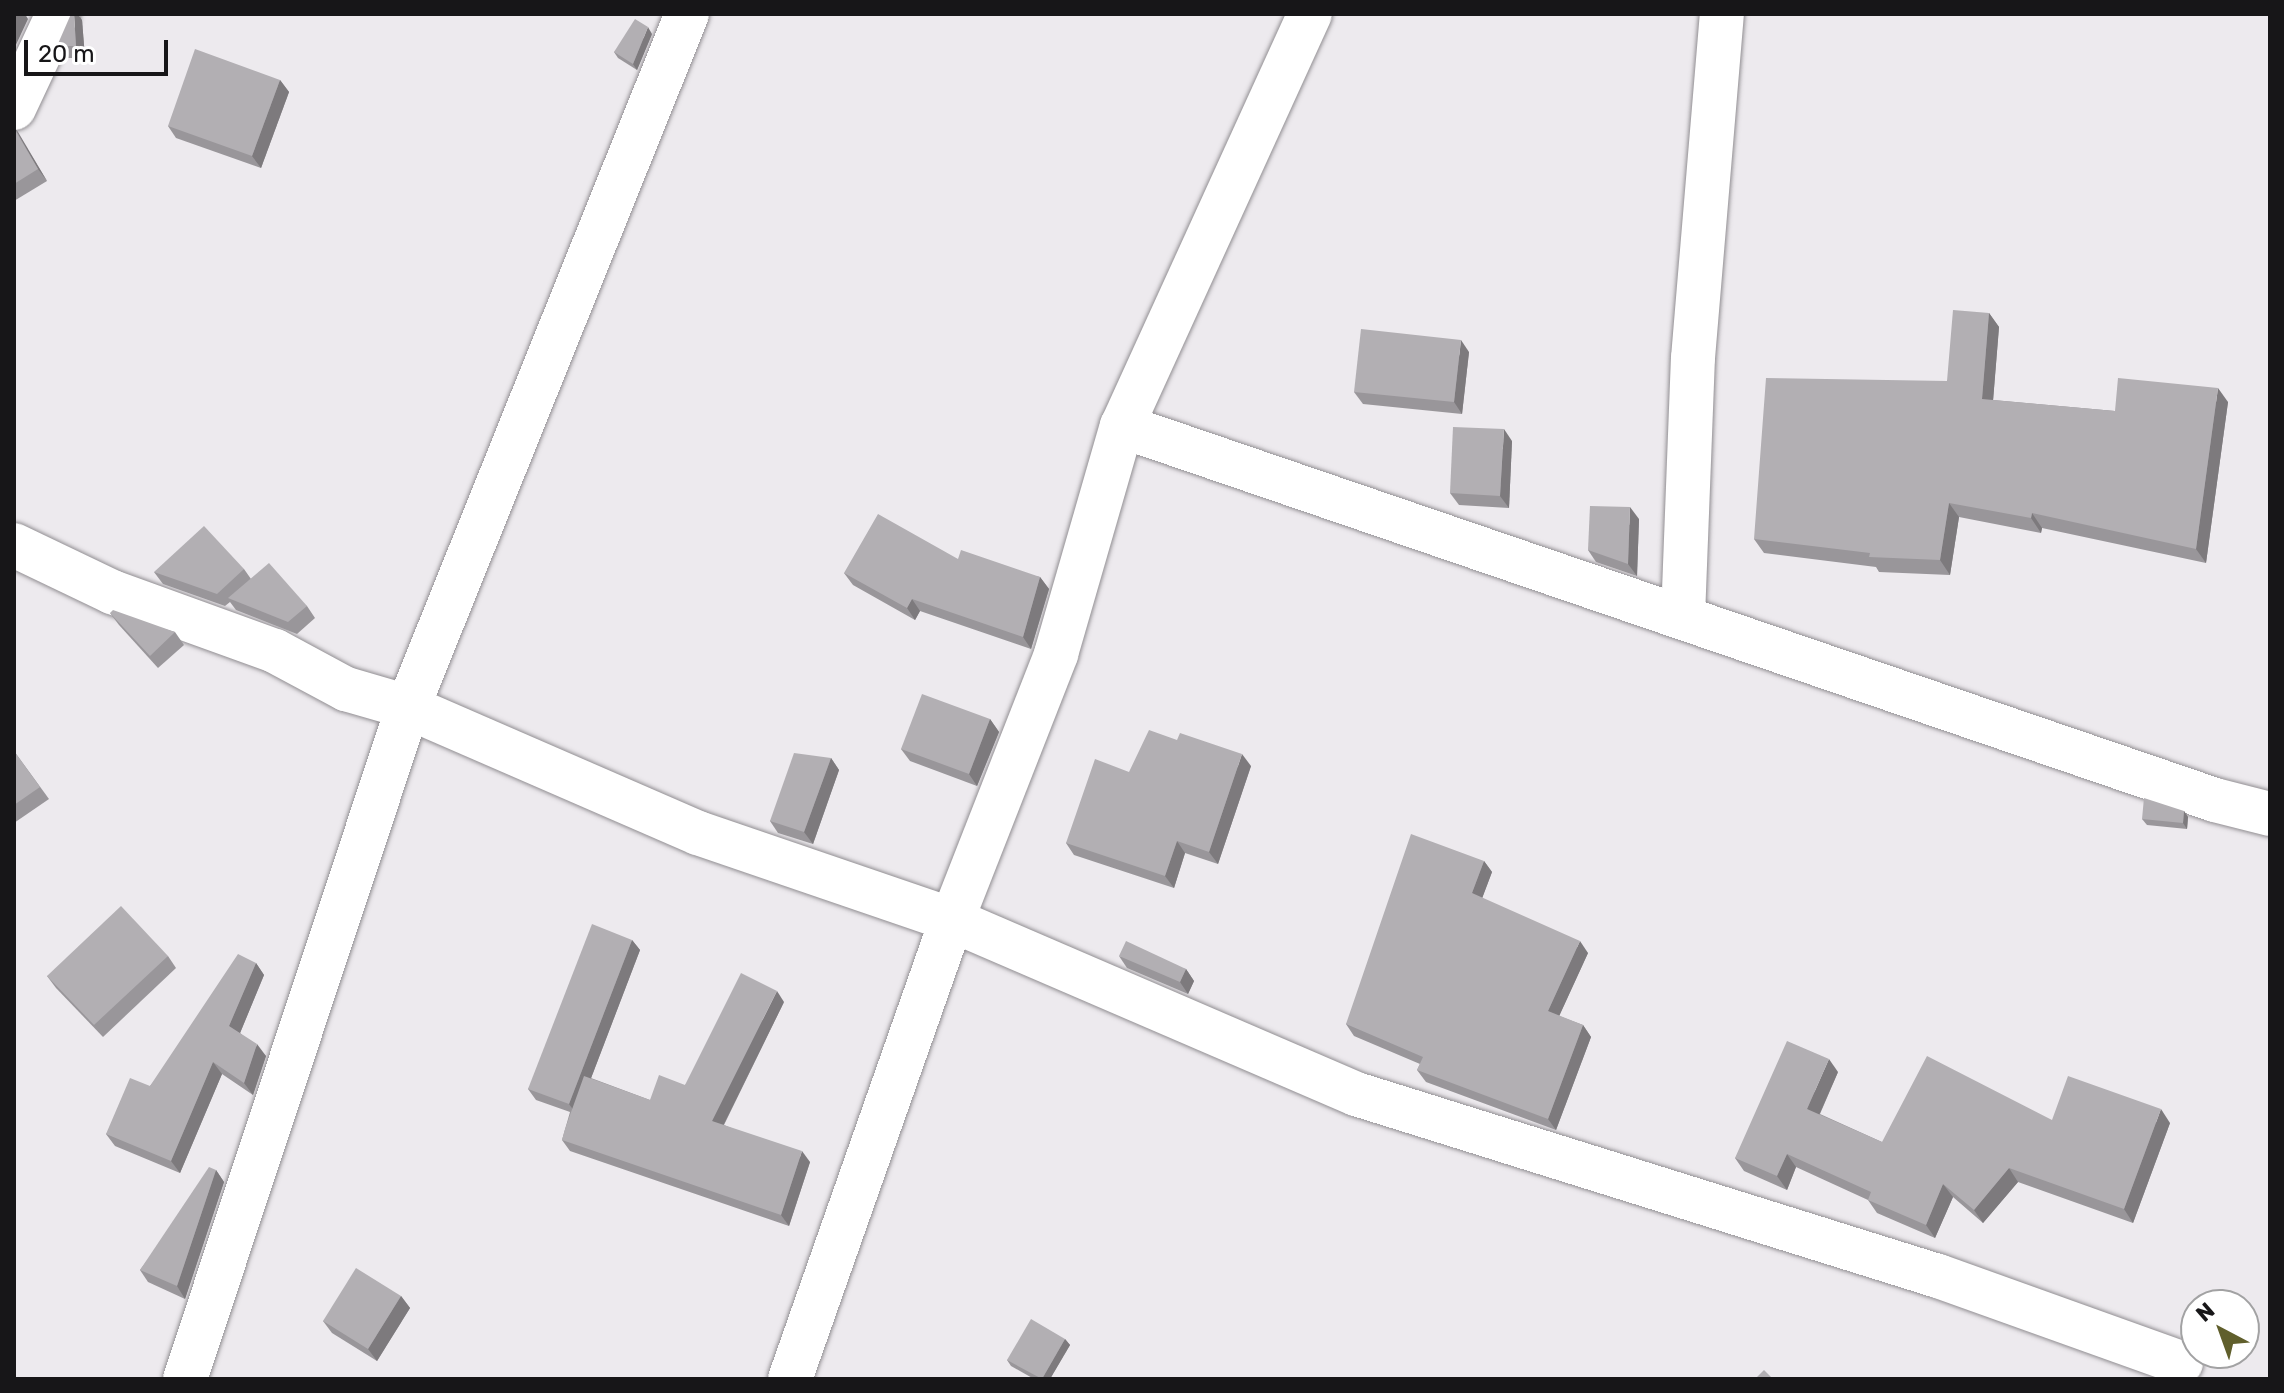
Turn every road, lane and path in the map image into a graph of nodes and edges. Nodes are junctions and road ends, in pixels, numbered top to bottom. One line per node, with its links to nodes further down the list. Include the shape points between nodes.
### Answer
1 (58, 14): 5 (street)
2 (687, 14): 9 (street)
3 (1310, 14): 6 (street)
4 (1722, 14): 8 (street, via 1693,358)
5 (14, 108)
6 (1122, 426): 8 (street); 11 (street, via 1056,654)
7 (14, 545): 9 (street, via 112,592 275,651 346,689)
8 (1683, 617): 10 (street)
9 (408, 707): 11 (street, via 698,833); 13 (street)
10 (2270, 814)
11 (952, 920): 12 (street, via 1356,1094 1938,1276); 14 (street)
12 (2180, 1363)
13 (185, 1379)
14 (790, 1379)

